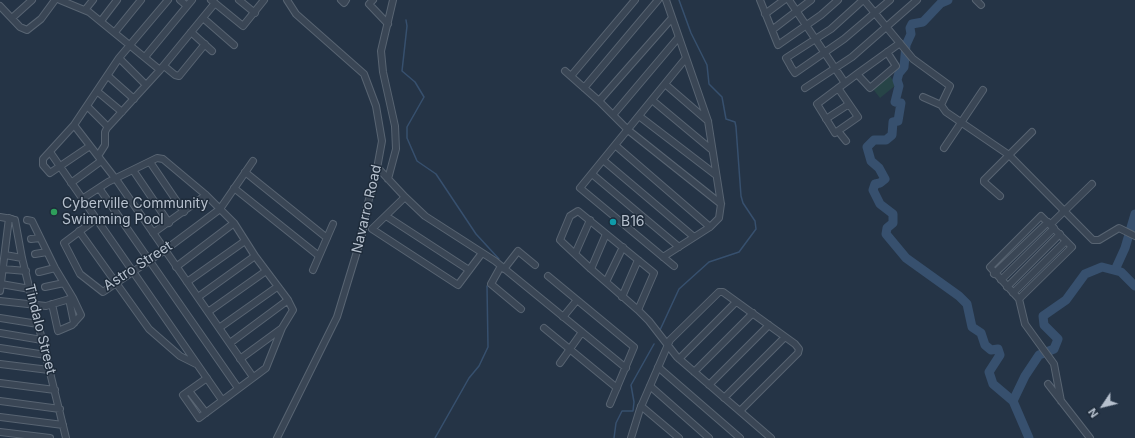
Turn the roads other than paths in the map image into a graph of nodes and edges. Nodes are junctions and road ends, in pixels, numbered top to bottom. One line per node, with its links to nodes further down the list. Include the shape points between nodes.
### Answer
1 (5, 0): 30 (street)
2 (32, 0): 37 (street)
3 (55, 0): 37 (street, via 41,19 27,30 20,27)
4 (93, 0): 32 (street)
5 (117, 0): 40 (street)
6 (141, 0): 45 (street)
7 (168, 0): 49 (street)
8 (180, 0): 31 (street)
9 (192, 0): 31 (street)
10 (239, 0): 34 (street)
11 (264, 0): 34 (street)
12 (287, 0): 103 (street, Navarro Road, via 296,14 364,74 376,106 382,141)
13 (341, 0): 14 (street, via 344,3)
14 (346, 0)
15 (373, 0): 41 (street, via 369,4)
16 (393, 0): 41 (street)
17 (635, 0): 64 (street)
18 (658, 0): 68 (street)
19 (666, 0): 39 (street)
20 (760, 0): 36 (street)
21 (784, 0): 36 (street)
22 (789, 0): 33 (street)
23 (811, 0): 33 (street)
24 (838, 0): 42 (street)
25 (864, 0): 35 (street); 48 (street)
26 (890, 0): 35 (street)
27 (917, 0): 43 (street)
28 (64, 1): 32 (street)
29 (213, 1): 34 (street, via 243,26); 38 (street)
30 (0, 5): 37 (street)
31 (186, 6): 56 (street)
32 (85, 10): 40 (street)
33 (796, 11): 42 (street); 44 (street)
34 (254, 13)
35 (875, 13): 43 (street); 55 (street)
36 (765, 14): 44 (street)
37 (12, 18)
38 (202, 18): 46 (street); 51 (street)
39 (672, 18): 47 (street); 76 (street)
40 (101, 21): 45 (street)
41 (388, 24): 109 (street, via 381,61 393,111 396,138 396,149)
42 (806, 25): 44 (street, via 778,45); 48 (street)
43 (887, 26): 52 (street); 60 (street, via 852,57)
44 (772, 30)
45 (115, 32): 49 (street)
46 (191, 32): 50 (street); 59 (street)
47 (678, 38): 58 (street); 81 (street)
48 (816, 39): 55 (street); 55 (street, via 786,58 790,66 795,73)
49 (130, 44): 56 (street); 57 (street)
50 (204, 44): 53 (street); 59 (street, via 179,76)
51 (234, 44)
52 (902, 45): 54 (street); 78 (street, via 913,59 950,86)
53 (212, 51)
54 (887, 52): 62 (street); 62 (street, via 896,66 870,88)
55 (825, 53): 60 (street)
56 (145, 57): 59 (street)
57 (119, 58): 63 (street); 67 (street)
58 (686, 58): 66 (street); 84 (street)
59 (162, 68): 67 (street)
60 (835, 68): 65 (street); 69 (street)
61 (565, 71): 64 (street)
62 (857, 74): 65 (street)
63 (108, 76): 72 (street); 74 (street)
64 (571, 76): 68 (street)
65 (845, 83): 70 (street)
66 (665, 84): 75 (street); 84 (street)
67 (146, 85): 74 (street)
68 (584, 88): 76 (street)
69 (805, 88)
70 (838, 88): 77 (street); 83 (street, via 817,104)
71 (983, 90): 85 (street)
72 (98, 92): 79 (street); 80 (street)
73 (922, 97): 78 (street)
74 (134, 99): 80 (street)
75 (652, 100): 82 (street); 95 (street)
76 (600, 101): 81 (street)
77 (849, 104): 83 (street); 89 (street, via 858,116)
78 (941, 105): 85 (street)
79 (87, 106): 86 (street); 87 (street)
80 (122, 112): 87 (street)
81 (613, 115): 88 (street)
82 (639, 116): 88 (street); 107 (street)
83 (826, 119): 89 (street, via 835,133)
84 (708, 121): 95 (street)
85 (961, 123): 94 (street); 97 (street)
86 (74, 125): 93 (street); 96 (street)
87 (108, 126): 98 (street, via 105,131 105,145)
88 (628, 130): 92 (street); 118 (street)
89 (838, 131): 91 (street)
90 (1032, 132): 97 (street)
91 (846, 141)
92 (615, 145): 99 (street); 132 (street)
93 (90, 146): 98 (street); 102 (street)
94 (944, 148)
95 (712, 150): 107 (street)
96 (50, 152): 102 (street); 102 (street, via 43,159 43,165 50,173)
97 (1009, 155): 115 (street, via 984,180); 120 (street)
98 (99, 159): 108 (street); 110 (street)
99 (603, 160): 106 (street); 138 (street)
100 (253, 161): 105 (street, Astro Street)
101 (150, 162): 104 (street); 114 (street, via 157,158 163,159); 121 (street)
102 (60, 167): 110 (street)
103 (377, 167): 109 (street); 243 (street, Navarro Road, via 362,235 337,317)
104 (133, 170): 108 (street); 128 (street)
105 (245, 172): 113 (street, Astro Street); 140 (street)
106 (592, 174): 145 (street); 154 (street, via 580,188)
107 (716, 175): 118 (street)
108 (116, 179): 112 (street); 134 (street)
109 (388, 179): 116 (street)
110 (71, 183): 117 (street)
111 (1092, 184): 120 (street)
112 (99, 188): 117 (street); 157 (street)
113 (234, 188): 119 (street, Astro Street); 153 (street)
114 (206, 195): 119 (street); 121 (street)
115 (1000, 196)
116 (405, 197): 122 (street); 148 (street, via 435,223)
117 (82, 199): 125 (street)
118 (720, 204): 132 (street, via 719,218)
119 (220, 209): 129 (street); 146 (street, Astro Street)
120 (1064, 211): 131 (street); 137 (street, via 1093,240 1099,240 1119,228)
121 (184, 212): 128 (street)
122 (386, 216): 166 (street); 166 (street, via 372,230 458,285)
123 (0, 217): 124 (street)
124 (15, 219): 151 (street); 155 (street, Tindalo Street)
125 (96, 219): 133 (street, Astro Street); 170 (street)
126 (27, 220): 139 (street, via 32,220)
127 (590, 220): 135 (street); 150 (street); 150 (street, via 578,211 570,216 560,240)
128 (169, 223): 134 (street)
129 (234, 223): 142 (street); 160 (street)
130 (333, 224): 140 (street)
131 (1051, 225): 136 (street); 172 (street); 172 (street, via 994,274)
132 (710, 227): 138 (street)
133 (79, 231): 176 (street); 176 (street, Astro Street, via 64,242 80,274 101,292)
134 (153, 233): 146 (street)
135 (606, 234): 144 (street); 164 (street)
136 (1060, 234): 143 (street); 180 (street)
137 (1135, 236)
138 (694, 237): 145 (street)
139 (40, 238): 141 (street); 147 (street)
140 (327, 238): 153 (street)
141 (31, 239)
142 (245, 241): 152 (street); 173 (street)
143 (1066, 241): 183 (street); 187 (street, via 1071,248)
144 (623, 247): 156 (street); 174 (street)
145 (679, 247): 154 (street)
146 (165, 250): 157 (street, Astro Street); 160 (street)
147 (47, 252): 149 (street); 162 (street)
148 (482, 253): 161 (street); 166 (street)
149 (34, 254)
150 (575, 254): 164 (street)
151 (5, 255): 155 (street); 163 (street)
152 (255, 256): 167 (street); 184 (street)
153 (319, 256): 165 (street)
154 (663, 257): 159 (street)
155 (22, 258): 168 (street, Tindalo Street)
156 (638, 260): 185 (street); 195 (street, via 654,273)
157 (150, 261): 170 (street, Astro Street); 229 (street)
158 (535, 264): 161 (street, via 518,251)
159 (674, 266)
160 (176, 267): 173 (street)
161 (503, 267): 194 (street, via 491,284); 198 (street)
162 (55, 268): 169 (street); 175 (street)
163 (3, 269): 168 (street); 177 (street)
164 (591, 269): 174 (street)
165 (313, 270)
166 (470, 270)
167 (266, 271): 179 (street); 196 (street)
168 (26, 272): 181 (street, Tindalo Street)
169 (39, 272)
170 (133, 272): 176 (street, Astro Street); 218 (street)
171 (548, 276): 189 (street)
172 (1001, 280): 180 (street)
173 (187, 282): 184 (street)
174 (606, 282): 185 (street)
175 (64, 283): 178 (street); 186 (street)
176 (116, 283): 218 (street, via 149,330 180,356)
177 (1, 284): 181 (street); 182 (street)
178 (45, 287)
179 (277, 287): 188 (street); 202 (street)
180 (1007, 287): 183 (street)
181 (30, 289): 193 (street, Tindalo Street)
182 (0, 291)
183 (1013, 293): 187 (street)
184 (198, 297): 196 (street)
185 (622, 297): 195 (street)
186 (71, 298): 192 (street); 192 (street, via 74,323 58,331)
187 (1019, 299): 235 (street, via 1025,324 1047,353 1057,372)
188 (288, 300): 203 (street, via 294,310); 209 (street)
189 (577, 300): 198 (street); 220 (street, via 634,347)
190 (0, 301): 193 (street)
191 (736, 302): 197 (street); 210 (street, via 723,292 719,292 670,340); 215 (street)
192 (52, 304): 193 (street)
193 (33, 305): 200 (street, Tindalo Street)
194 (521, 309)
195 (638, 310): 210 (street)
196 (208, 312): 202 (street)
197 (753, 313): 201 (street); 222 (street)
198 (563, 317): 205 (street)
199 (0, 318): 200 (street)
200 (38, 324): 208 (street, Tindalo Street)
201 (769, 325): 207 (street); 227 (street)
202 (219, 328): 209 (street)
203 (282, 328): 214 (street); 223 (street, via 266,368)
204 (544, 328): 212 (street)
205 (582, 332): 212 (street); 220 (street)
206 (0, 333): 208 (street)
207 (785, 337): 232 (street); 239 (street, via 798,346 798,353)
208 (42, 340): 213 (street, Tindalo Street)
209 (230, 343): 214 (street)
210 (668, 345): 215 (street); 219 (street)
211 (0, 348): 213 (street)
212 (570, 349): 216 (street); 230 (street)
213 (46, 355): 221 (street, Tindalo Street)
214 (240, 359): 223 (street)
215 (679, 359): 222 (street)
216 (560, 363)
217 (0, 364): 221 (street)
218 (198, 365): 224 (street)
219 (658, 367): 228 (street); 249 (street)
220 (626, 368): 230 (street)
221 (49, 370): 231 (street, Tindalo Street)
222 (694, 372): 227 (street)
223 (253, 377): 229 (street)
224 (207, 378): 233 (street); 233 (street, via 190,391 206,413)
225 (0, 383): 231 (street)
226 (1048, 384): 235 (street)
227 (709, 385): 232 (street)
228 (650, 386): 237 (street); 248 (street)
229 (238, 388): 233 (street)
230 (617, 388): 236 (street)
231 (55, 390): 238 (street, Tindalo Street)
232 (724, 398): 239 (street)
233 (222, 400)
234 (0, 401): 238 (street)
235 (1061, 401): 251 (street)
236 (610, 404)
237 (642, 406): 246 (street); 247 (street)
238 (60, 409): 241 (street, Tindalo Street)
239 (740, 411): 250 (street)
240 (0, 417): 241 (street)
241 (63, 425): 245 (street, Tindalo Street)
242 (0, 432): 244 (street)
243 (280, 437)
244 (50, 438)
245 (66, 438)
246 (631, 438)
247 (679, 438)
248 (709, 438)
249 (740, 438)
250 (771, 438)
251 (1090, 438)

